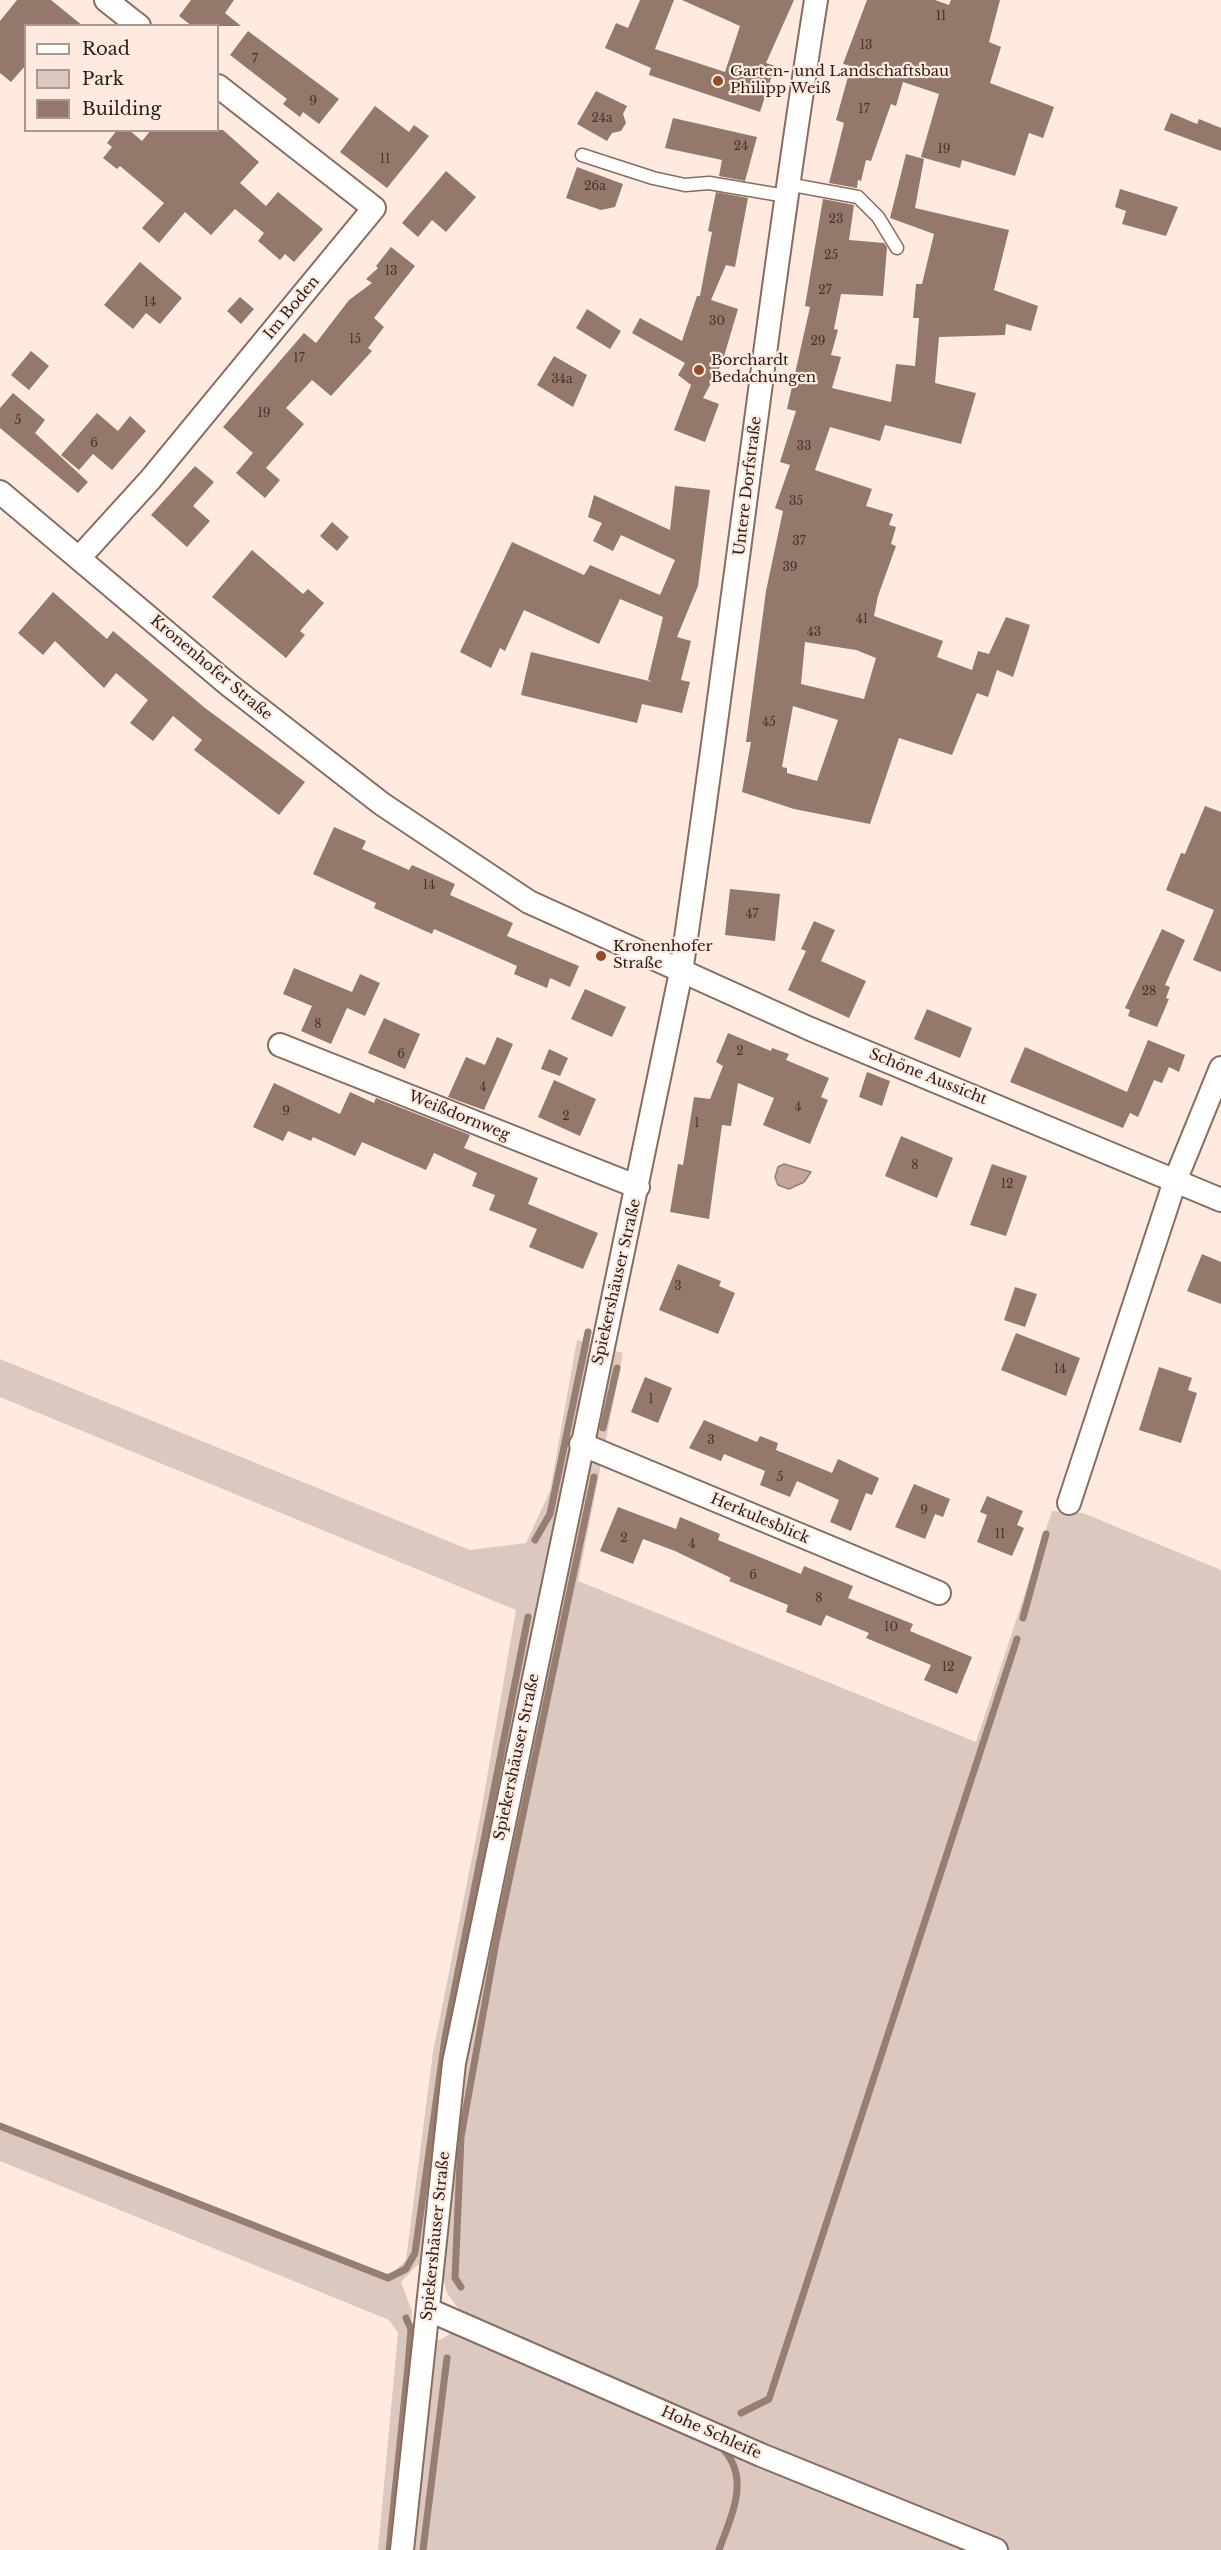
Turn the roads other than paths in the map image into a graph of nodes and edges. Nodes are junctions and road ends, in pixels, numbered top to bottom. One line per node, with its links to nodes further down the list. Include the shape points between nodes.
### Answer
1 (106, 0): 3 (street)
2 (816, 0): 6 (street, Untere Dorfstraße)
3 (136, 24)
4 (219, 87): 9 (street, Im Boden, via 374,208 150,480)
5 (582, 155): 6 (lane, via 685,185 710,183)
6 (786, 190): 7 (lane, via 858,197 878,217); 10 (street, Untere Dorfstraße)
7 (897, 248)
8 (0, 492): 9 (street, Kronenhofer Straße)
9 (79, 558): 10 (street, Kronenhofer Straße, via 229,685 382,804 529,902)
10 (681, 972): 13 (street, Schöne Aussicht); 14 (street, Spiekershäuser Straße)
11 (280, 1045): 14 (street, Weißdornweg)
12 (1221, 1068): 13 (street)
13 (1175, 1181): 15 (street, Schöne Aussicht); 17 (street)
14 (638, 1187): 16 (street, Spiekershäuser Straße)
15 (1221, 1200)
16 (582, 1444): 18 (street, Herkulesblick); 19 (street, Spiekershäuser Straße, via 454,2062)
17 (1069, 1503)
18 (939, 1593)
19 (429, 2310): 20 (street, Spiekershäuser Straße); 21 (street, Hohe Schleife, via 761,2455)
20 (402, 2550)
21 (996, 2550)

